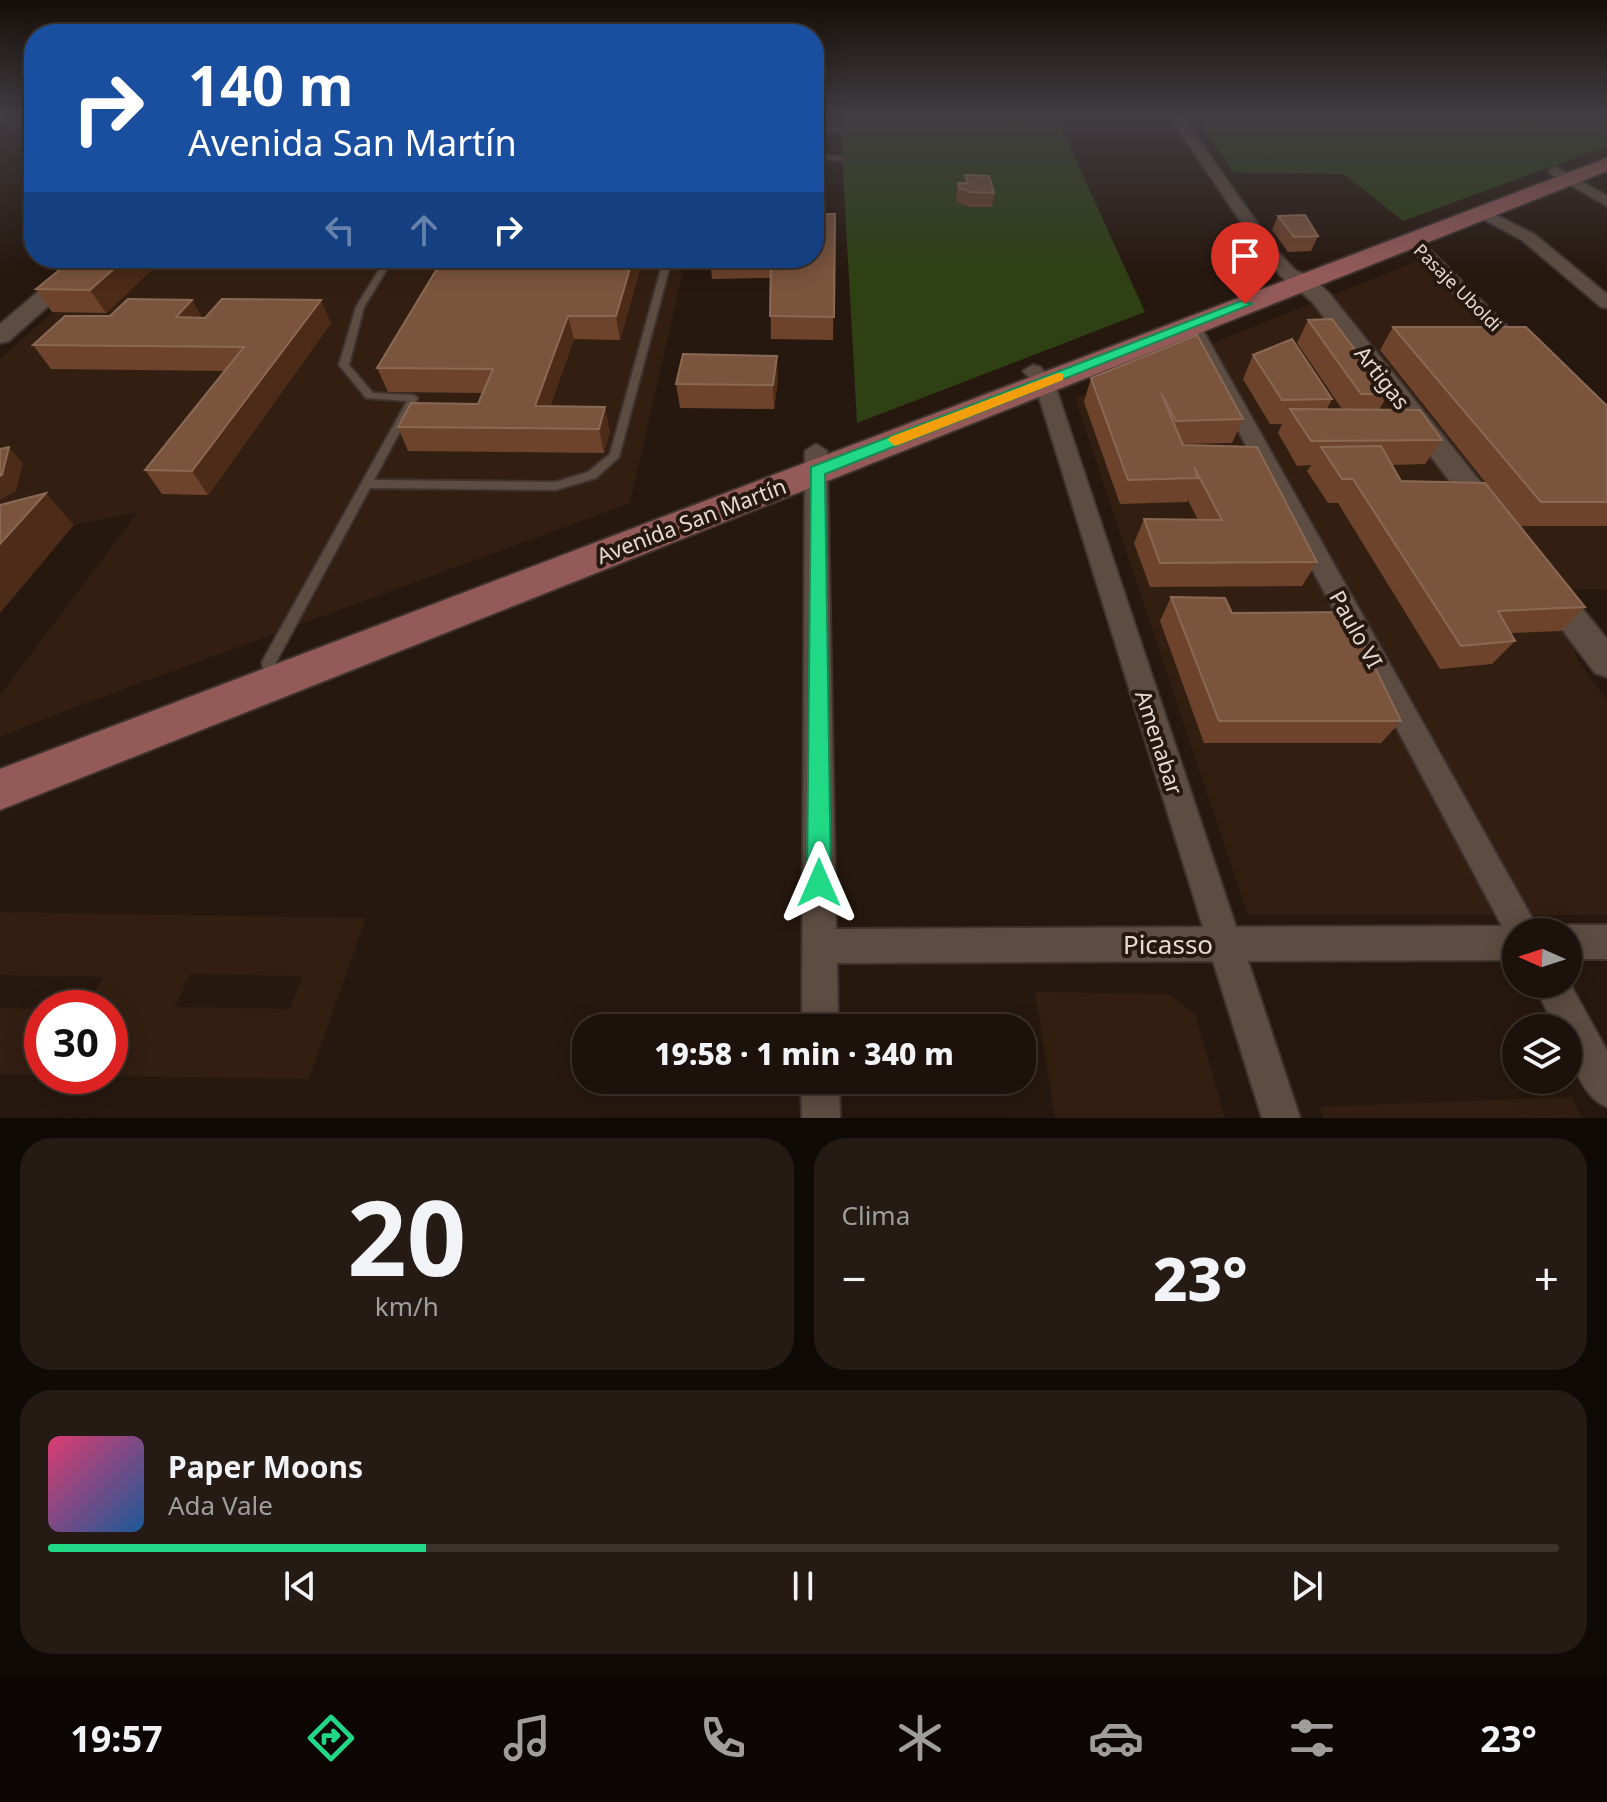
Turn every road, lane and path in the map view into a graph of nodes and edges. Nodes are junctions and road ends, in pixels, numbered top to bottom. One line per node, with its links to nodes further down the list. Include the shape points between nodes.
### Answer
1 (1211, 168): 11 (street, Artigas, via 1270,253)
2 (1576, 168): 4 (main road, Avenida San Martín)
3 (1590, 168): 4 (main road, Avenida San Martín)
4 (1563, 175): 5 (street); 6 (main road, Avenida San Martín); 11 (main road, Avenida San Martín)
5 (1607, 202)
6 (1482, 213): 7 (main road, Avenida San Martín); 12 (street, via 1528,237)
7 (1411, 240): 11 (main road, Avenida San Martín); 15 (street, Pasaje Uboldi)
8 (79, 268): 14 (main road)
9 (384, 268): 18 (lane, via 360,307 344,365 370,396 413,398)
10 (665, 268): 18 (lane, via 615,455 592,475 556,486)
11 (1296, 277): 13 (main road, Avenida San Martín); 16 (main road, Avenida San Martín); 19 (street, Artigas, via 1321,298)
12 (1607, 303)
13 (1191, 325): 16 (main road, Avenida San Martín); 24 (street, Paulo VI)
14 (0, 336)
15 (1531, 360)
16 (1038, 377): 17 (main road, Avenida San Martín); 28 (street, Amenabar)
17 (816, 461): 22 (main road, Avenida San Martín); 29 (street)
18 (367, 484): 22 (lane)
19 (1508, 537)
20 (1528, 562): 21 (street)
21 (1607, 663)
22 (270, 673): 23 (main road, Avenida San Martín)
23 (2, 788)
24 (1515, 918)
25 (1582, 942): 26 (street)
26 (1607, 942)
27 (1502, 943): 28 (street, Picasso)
28 (1226, 944): 29 (street, Picasso); 35 (street, Amenabar)
29 (819, 946): 31 (street)
30 (1559, 998): 32 (street)
31 (820, 1014)
32 (1607, 1088)
33 (820, 1094): 34 (street)
34 (821, 1118)
35 (1281, 1118)

